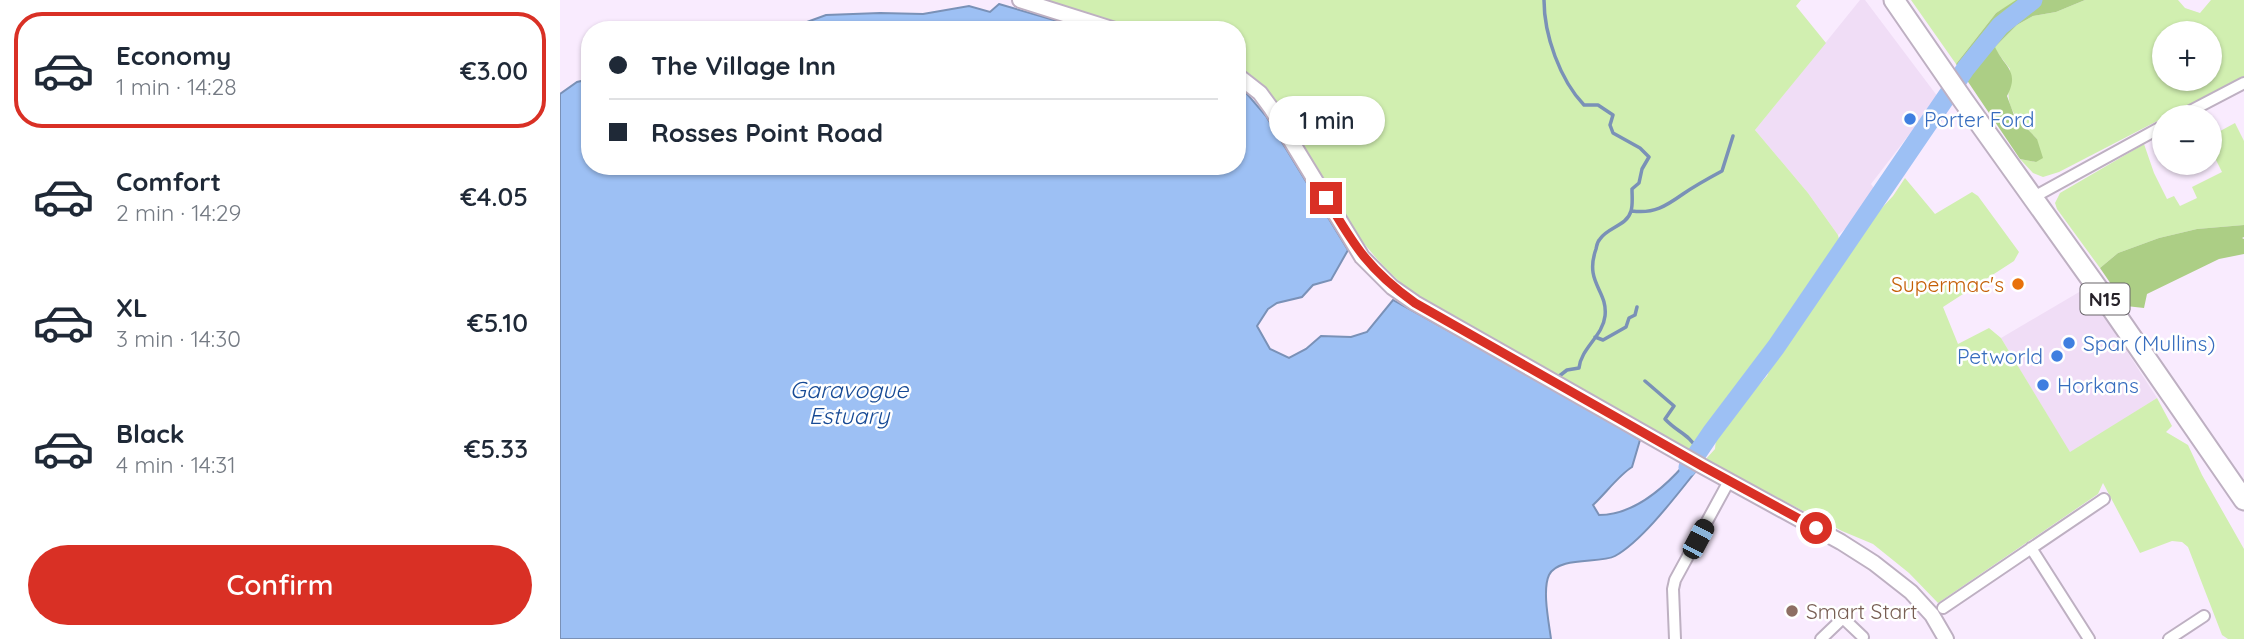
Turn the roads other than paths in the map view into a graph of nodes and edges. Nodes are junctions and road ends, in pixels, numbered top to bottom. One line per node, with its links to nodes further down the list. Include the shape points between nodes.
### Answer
1 (1020, 0): 3 (main road)
2 (1894, 0): 8 (highway, N15)
3 (1086, 21)
4 (1246, 82): 9 (main road, via 1271,108 1363,257 1392,287)
5 (2244, 83): 6 (street)
6 (2202, 105)
7 (2152, 132): 8 (street)
8 (2032, 198): 11 (highway, N15)
9 (1730, 481): 16 (street, via 1675,580); 18 (main road, via 1874,563 1925,608)
10 (2104, 499): 12 (street)
11 (2244, 500)
12 (2031, 548): 13 (street); 19 (street)
13 (1943, 608)
14 (2204, 616): 20 (street)
15 (1863, 637): 17 (street, via 1843,618)
16 (1675, 639)
17 (1821, 639)
18 (1947, 639)
19 (2089, 639)
20 (2169, 639)

